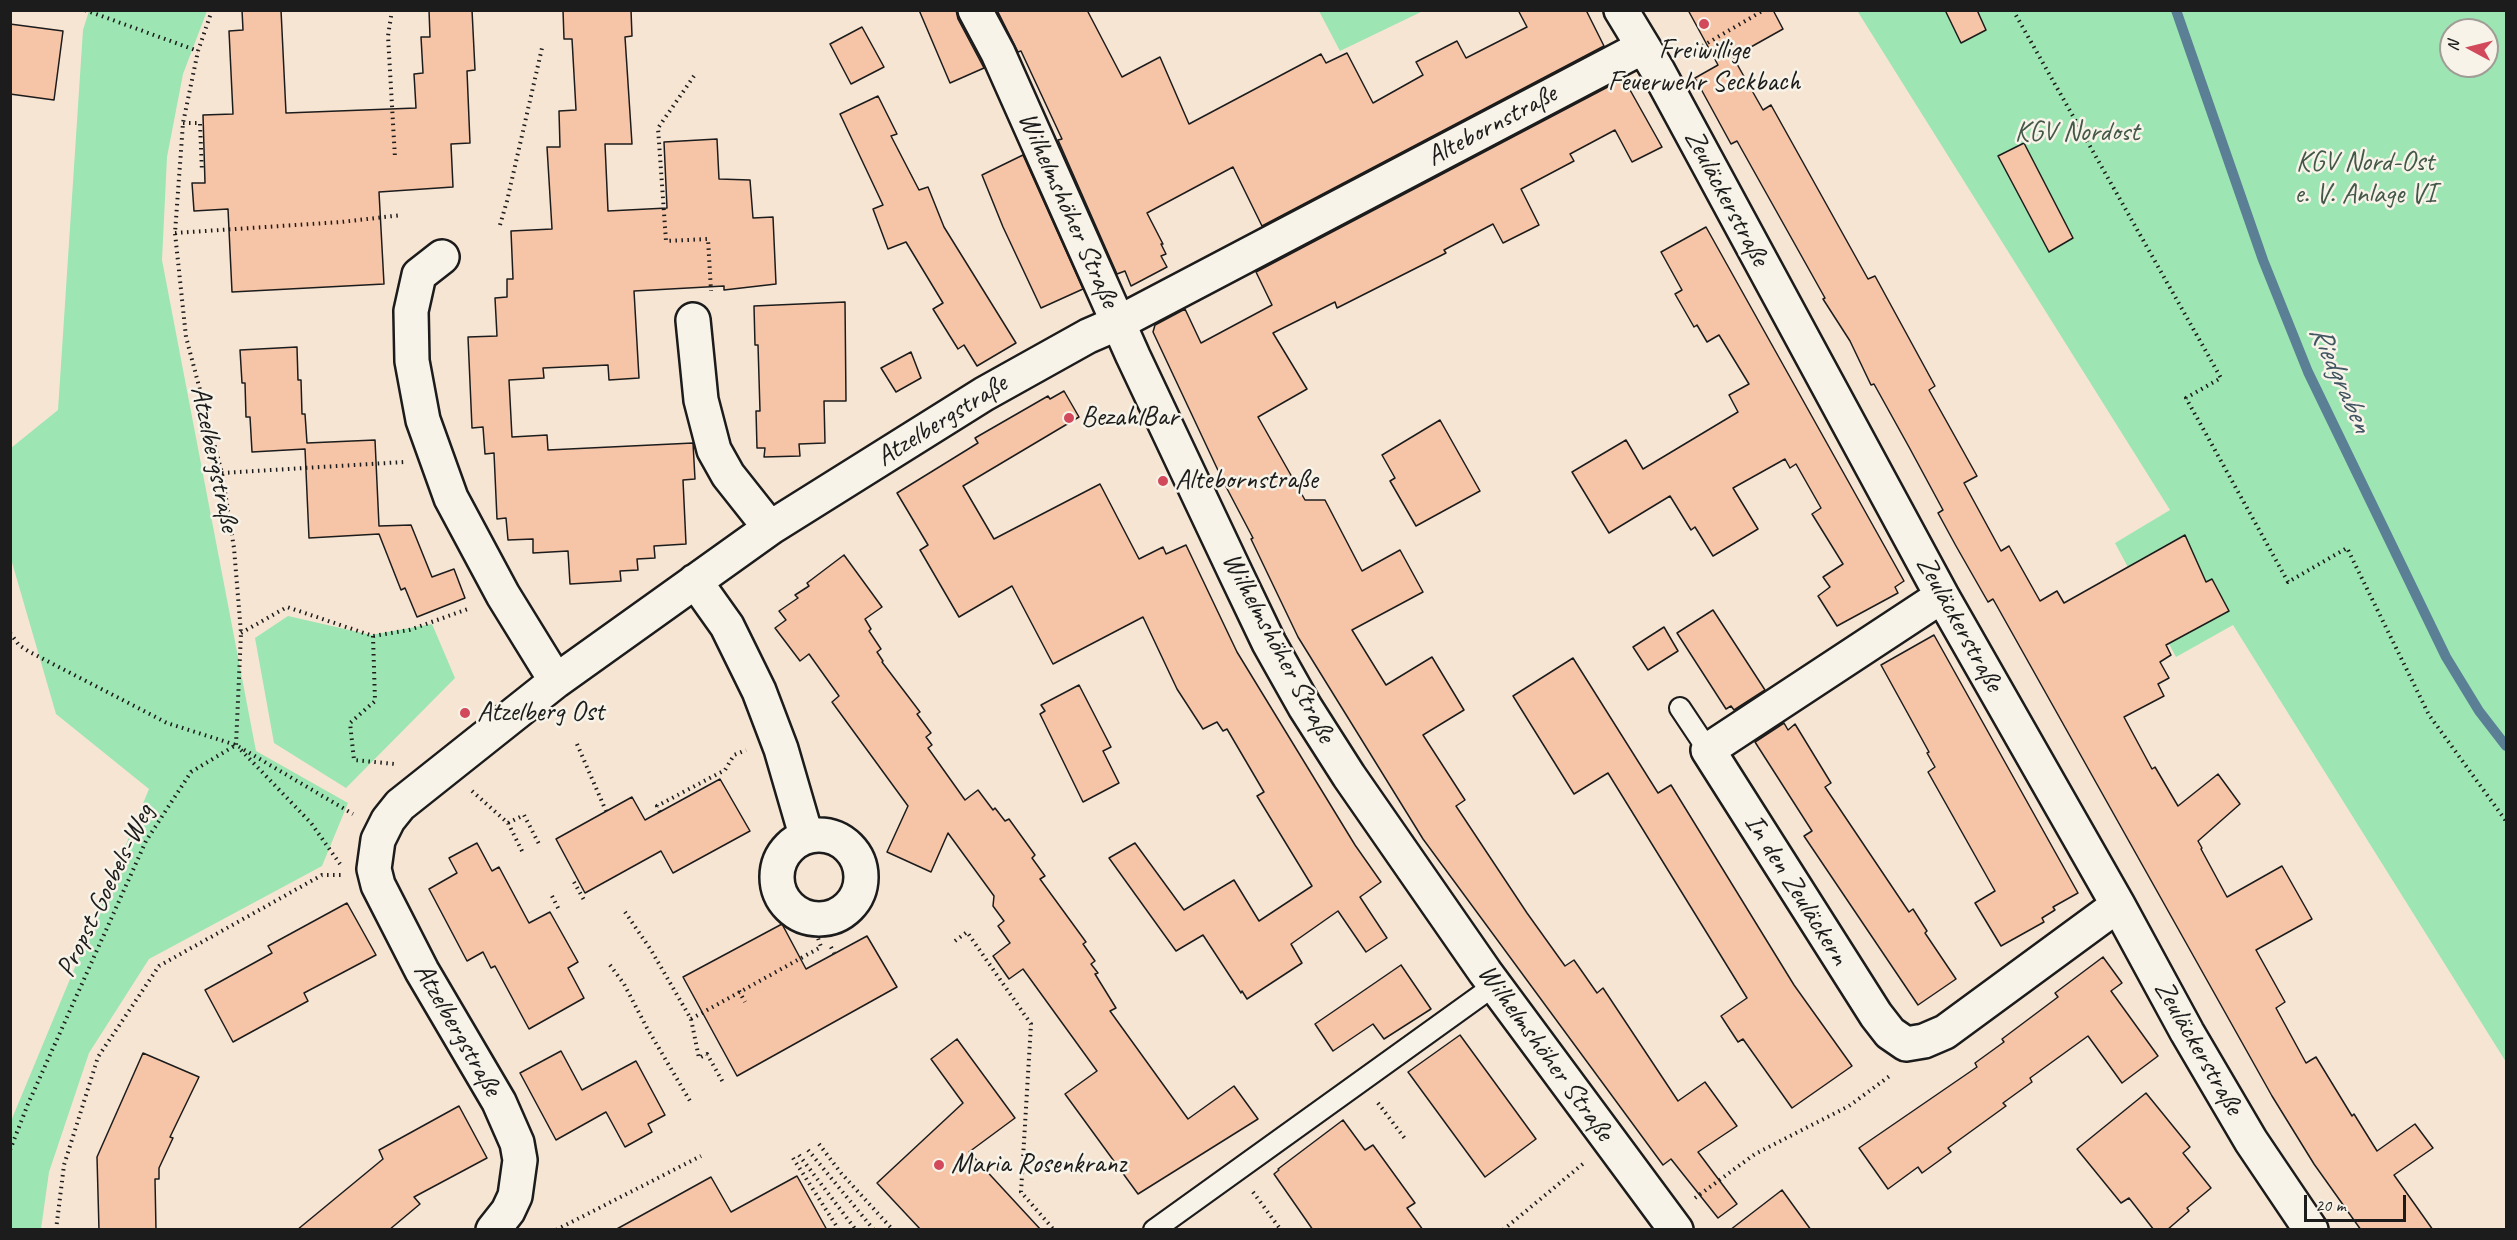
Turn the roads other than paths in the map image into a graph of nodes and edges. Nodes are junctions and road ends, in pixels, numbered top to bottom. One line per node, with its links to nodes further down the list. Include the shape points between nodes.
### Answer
1 (975, 10): 6 (street, Wilhelmshöher Straße, via 998,53)
2 (1622, 10): 3 (street, Zeuläckerstraße)
3 (1650, 59): 6 (street, Altebornstraße); 9 (street, Zeuläckerstraße)
4 (442, 257): 10 (street, via 419,275 411,311 412,361 421,410 451,498 503,595)
5 (693, 320): 7 (street, via 701,400 714,450 728,475)
6 (1118, 323): 7 (street, Atzelbergstraße, via 1014,377); 15 (street, Wilhelmshöher Straße, via 1290,680 1349,776)
7 (770, 528): 8 (street, Atzelbergstraße)
8 (695, 581): 10 (street, Atzelbergstraße); 13 (street, via 727,626 759,691)
9 (1942, 596): 12 (street); 14 (street, Zeuläckerstraße)
10 (556, 681): 17 (street, Atzelbergstraße, via 400,805 382,831 375,852 374,869 383,898 499,1102 517,1143 520,1160 515,1196)
11 (1680, 708): 12 (lane)
12 (1708, 750): 14 (street, In den Zeuläckern, via 1876,1016 1906,1044 1945,1032)
13 (806, 835)
14 (2118, 905): 19 (street, Zeuläckerstraße, via 2210,1072)
15 (1495, 986): 16 (street, Wilhelmshöher Straße); 18 (lane)
16 (1672, 1224)
17 (493, 1230)
18 (1154, 1230)
19 (2311, 1230)

